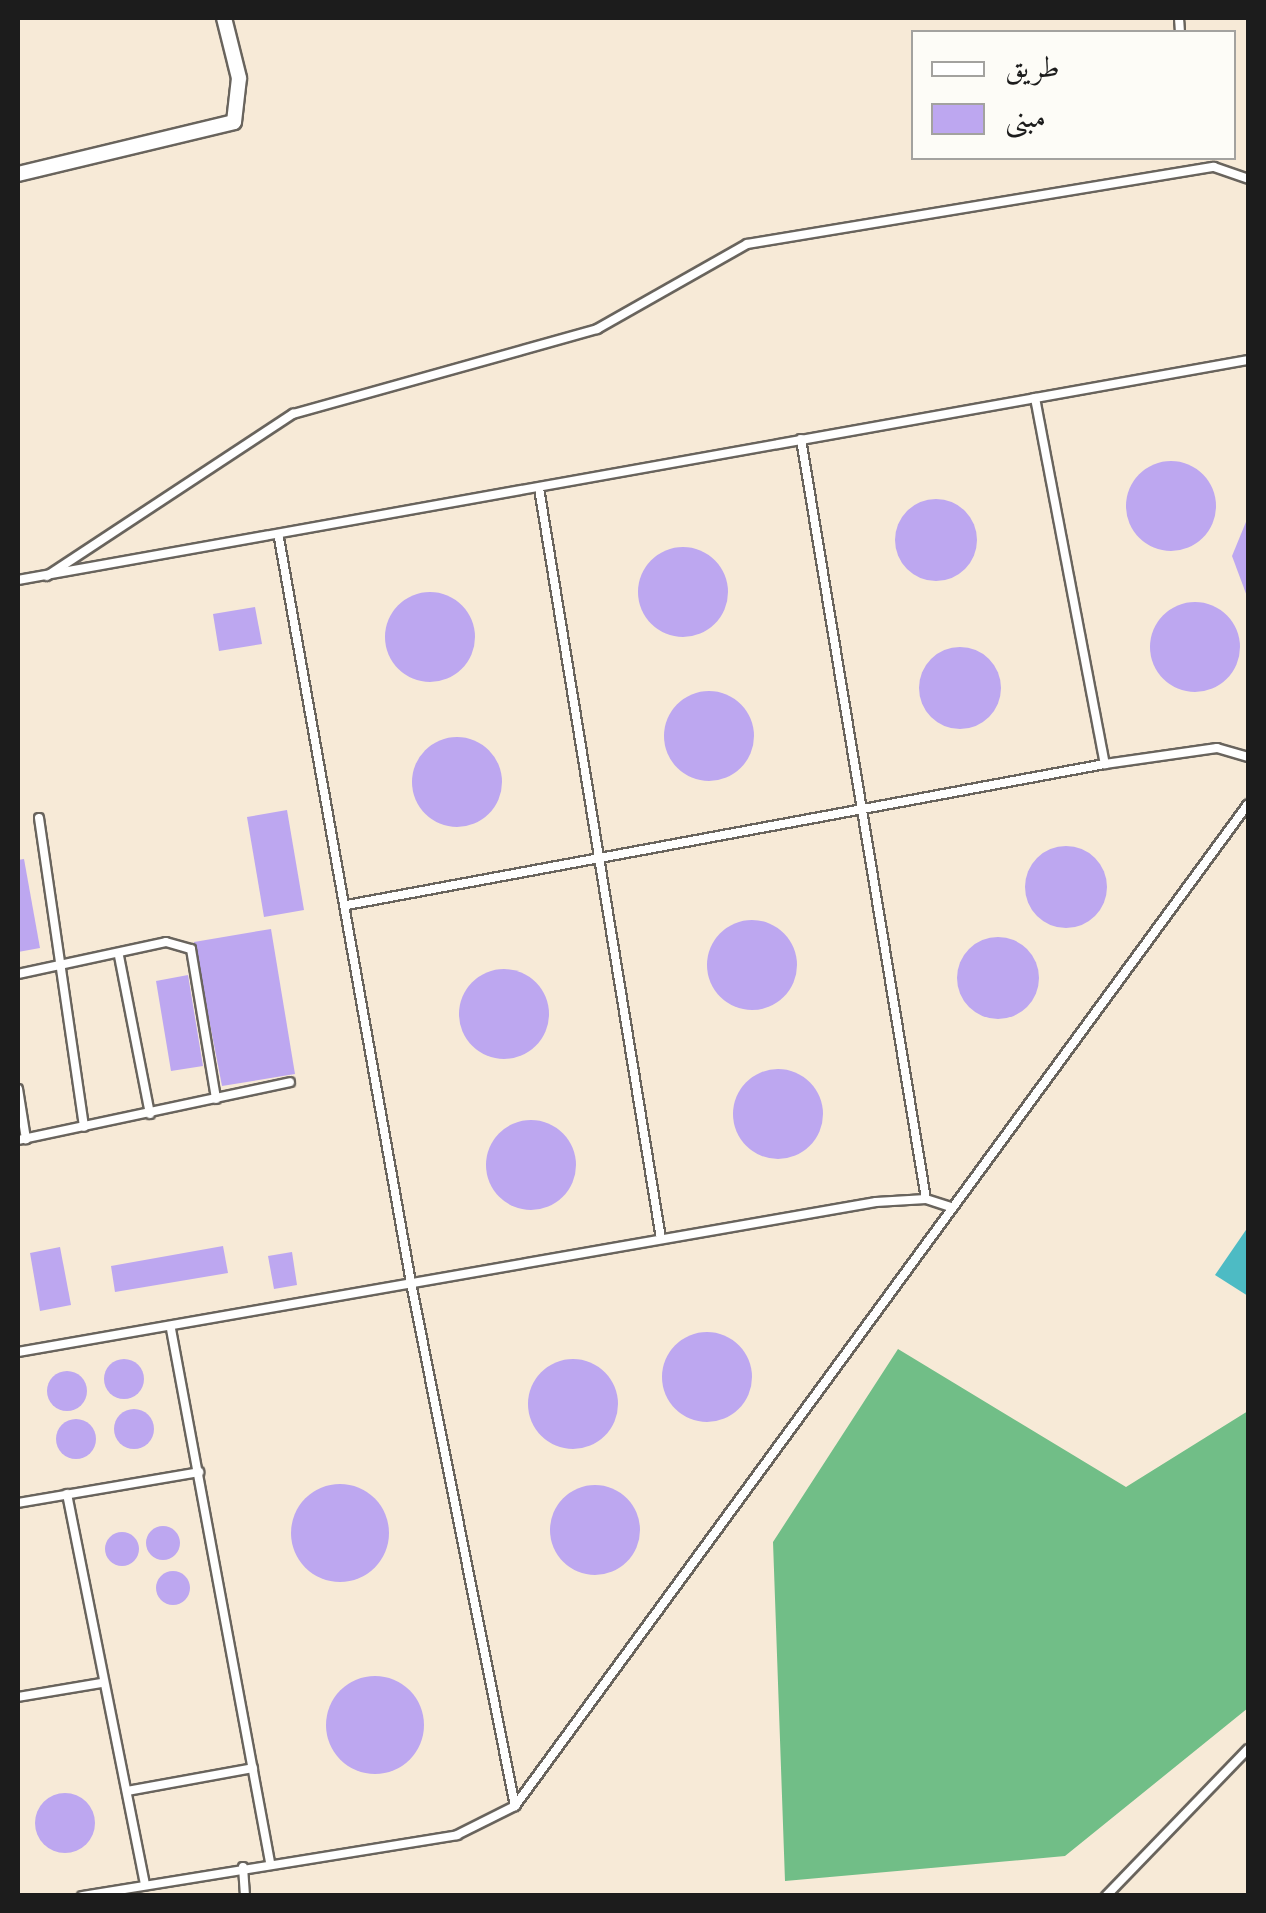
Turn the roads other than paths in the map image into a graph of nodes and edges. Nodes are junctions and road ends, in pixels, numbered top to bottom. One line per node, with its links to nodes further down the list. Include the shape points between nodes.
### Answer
1 (224, 18): 3 (street, via 239,78 234,122)
2 (1211, 162): 4 (lane); 10 (lane, via 746,244 597,329 293,414)
3 (18, 174)
4 (1248, 179)
5 (1248, 360): 6 (lane)
6 (1035, 398): 7 (lane); 13 (lane)
7 (801, 439): 8 (lane); 15 (lane)
8 (540, 488): 9 (lane); 17 (lane)
9 (279, 538): 10 (lane); 18 (lane)
10 (47, 576): 11 (lane)
11 (18, 580)
12 (1248, 758): 13 (lane, via 1217,748)
13 (1105, 764): 15 (lane)
14 (1248, 804): 29 (lane)
15 (869, 808): 17 (lane); 28 (lane)
16 (39, 818): 20 (lane)
17 (599, 861): 18 (lane); 30 (lane)
18 (347, 906): 31 (lane)
19 (119, 956): 20 (lane); 24 (lane, via 166,942 191,949); 25 (lane)
20 (58, 966): 21 (lane); 26 (lane)
21 (18, 974)
22 (290, 1082): 24 (lane)
23 (18, 1090): 27 (lane)
24 (216, 1099): 25 (lane)
25 (150, 1114): 26 (lane)
26 (84, 1127): 27 (lane)
27 (22, 1139)
28 (926, 1199): 29 (lane); 30 (lane)
29 (952, 1208): 42 (lane)
30 (661, 1239): 31 (lane)
31 (410, 1283): 32 (lane); 42 (lane)
32 (171, 1328): 33 (lane); 34 (lane)
33 (18, 1352)
34 (199, 1472): 35 (lane); 40 (lane)
35 (67, 1494): 36 (lane); 37 (lane)
36 (18, 1504)
37 (102, 1683): 38 (lane); 41 (lane)
38 (18, 1697)
39 (1248, 1749): 48 (lane)
40 (253, 1768): 41 (lane); 43 (lane)
41 (127, 1792): 45 (lane)
42 (515, 1806): 43 (lane, via 457,1836)
43 (270, 1862): 44 (lane)
44 (244, 1867): 45 (lane); 47 (lane)
45 (146, 1884): 46 (lane)
46 (82, 1896)
47 (245, 1896)
48 (1106, 1896)

